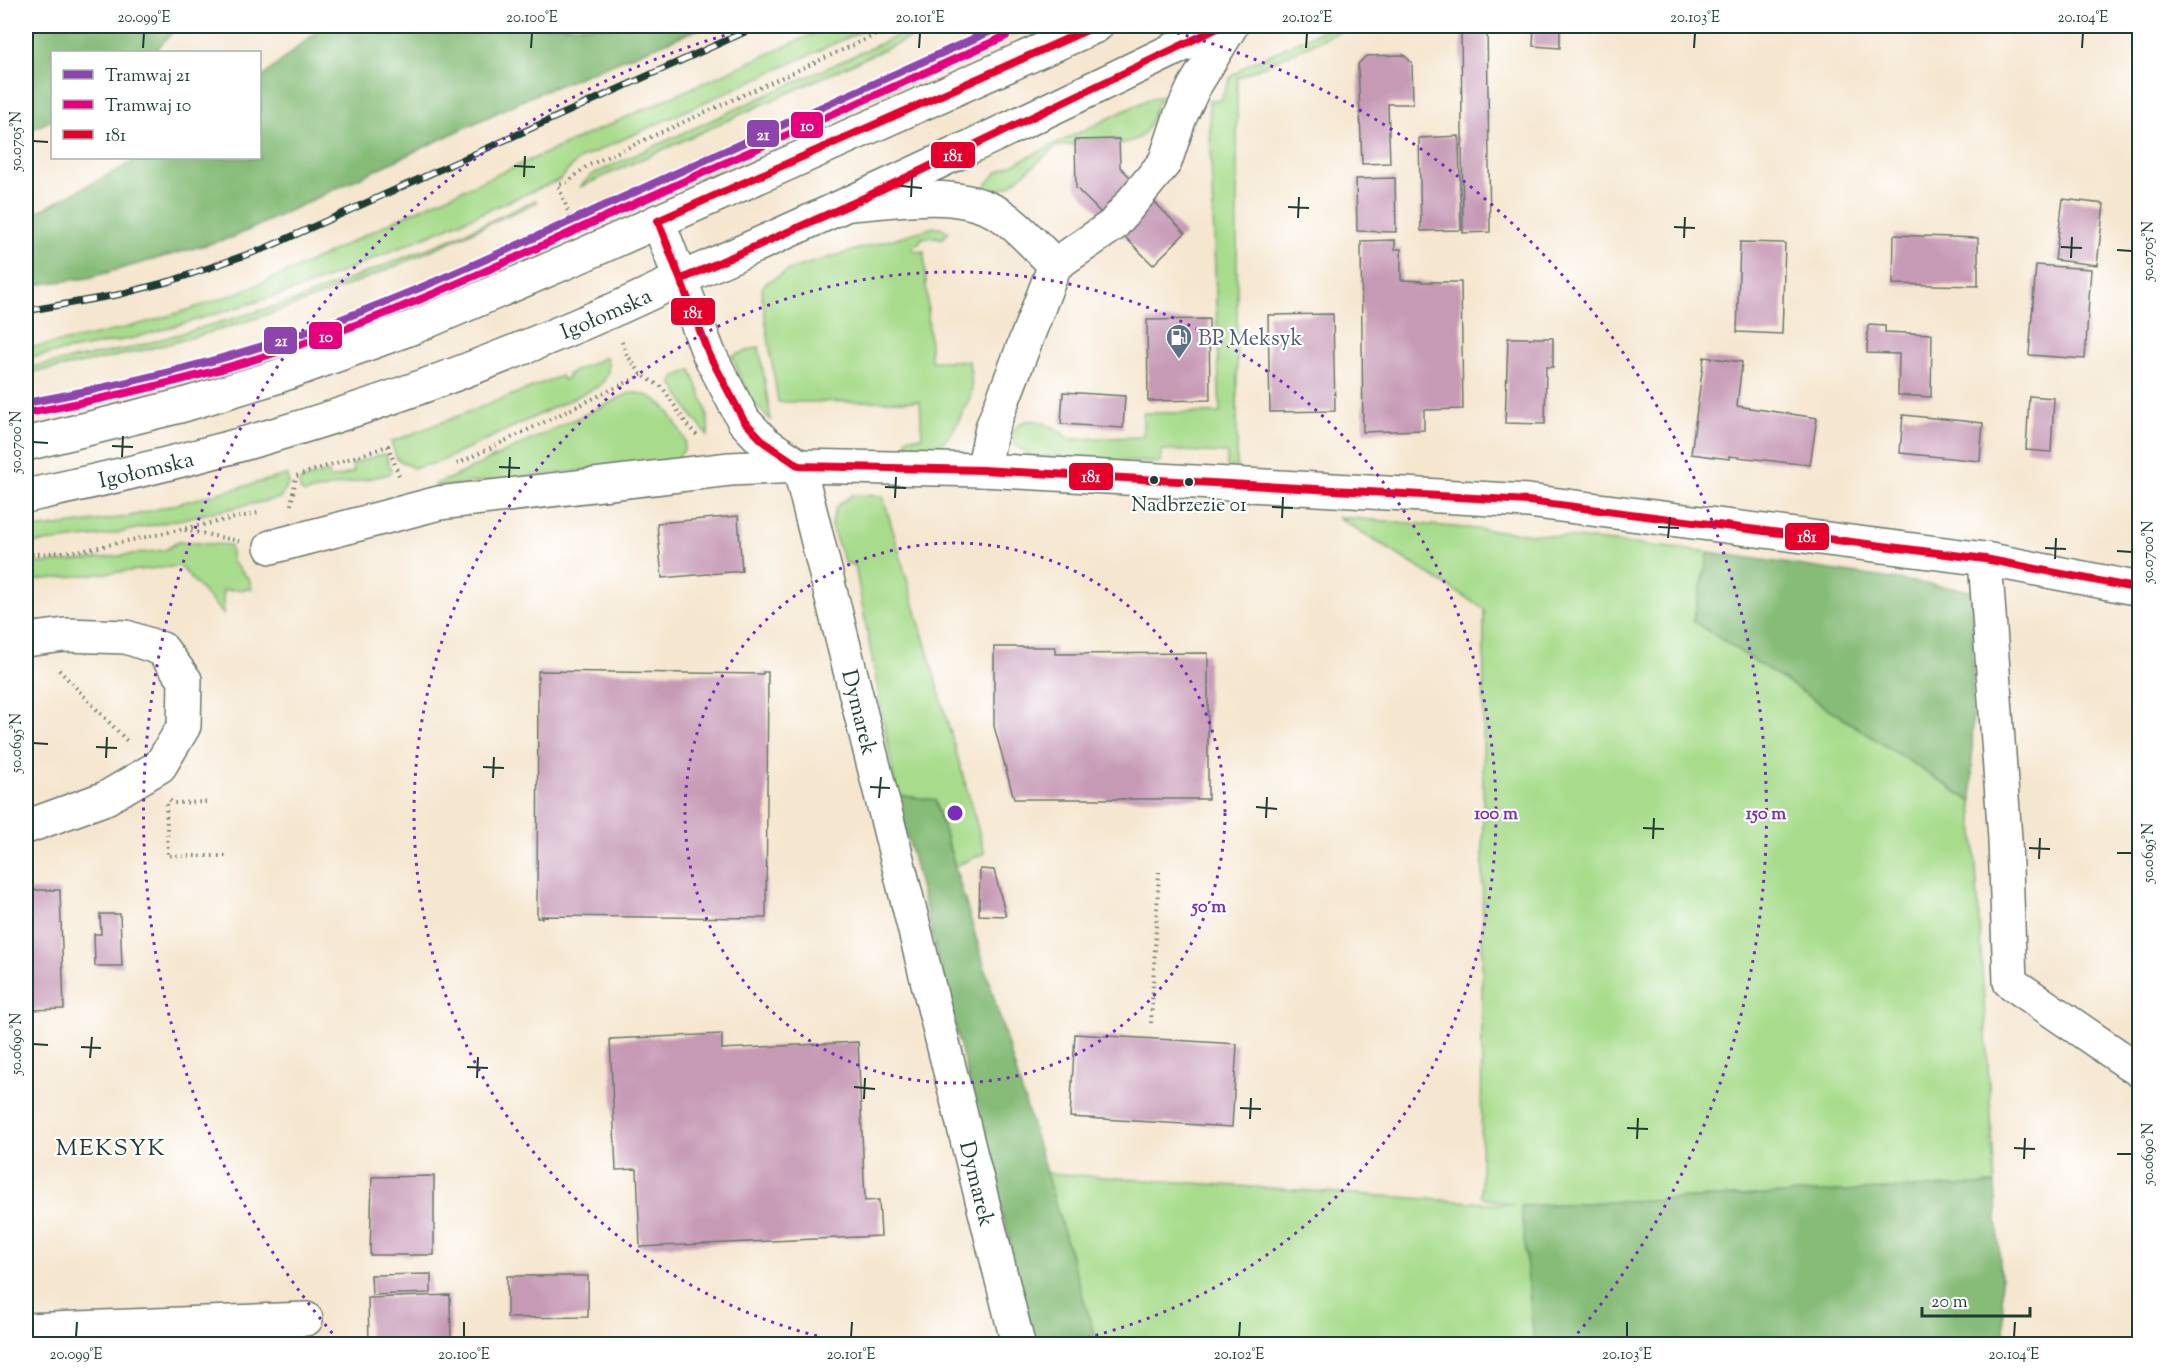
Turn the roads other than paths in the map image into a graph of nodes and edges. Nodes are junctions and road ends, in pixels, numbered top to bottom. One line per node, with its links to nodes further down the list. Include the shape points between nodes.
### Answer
1 (1096, 26): 5 (street)
2 (1222, 26): 4 (street, Igołomska)
3 (1231, 26): 6 (street, via 1194,87 1165,162 1113,225)
4 (851, 204): 6 (street, via 945,199 974,203 1003,216); 7 (street, Igołomska)
5 (658, 221): 7 (street); 8 (street, via 414,327 276,377 180,406)
6 (1055, 265): 10 (street, via 992,428)
7 (682, 279): 9 (street, via 709,354 744,421 765,443); 11 (street, Igołomska, via 512,352 342,414 152,468)
8 (26, 444)
9 (799, 466): 10 (street); 12 (street, via 730,469 439,503); 20 (street, Dymarek)
10 (983, 470): 13 (street, via 1528,501)
11 (26, 496)
12 (271, 547)
13 (1985, 560): 14 (street); 17 (street, via 2005,839 2010,982)
14 (2139, 589)
15 (28, 640): 16 (street, via 65,635 126,637 162,650 185,680 184,726 160,766 106,798)
16 (26, 827)
17 (2139, 1071)
18 (306, 1319): 19 (street)
19 (26, 1330)
20 (1018, 1344)

